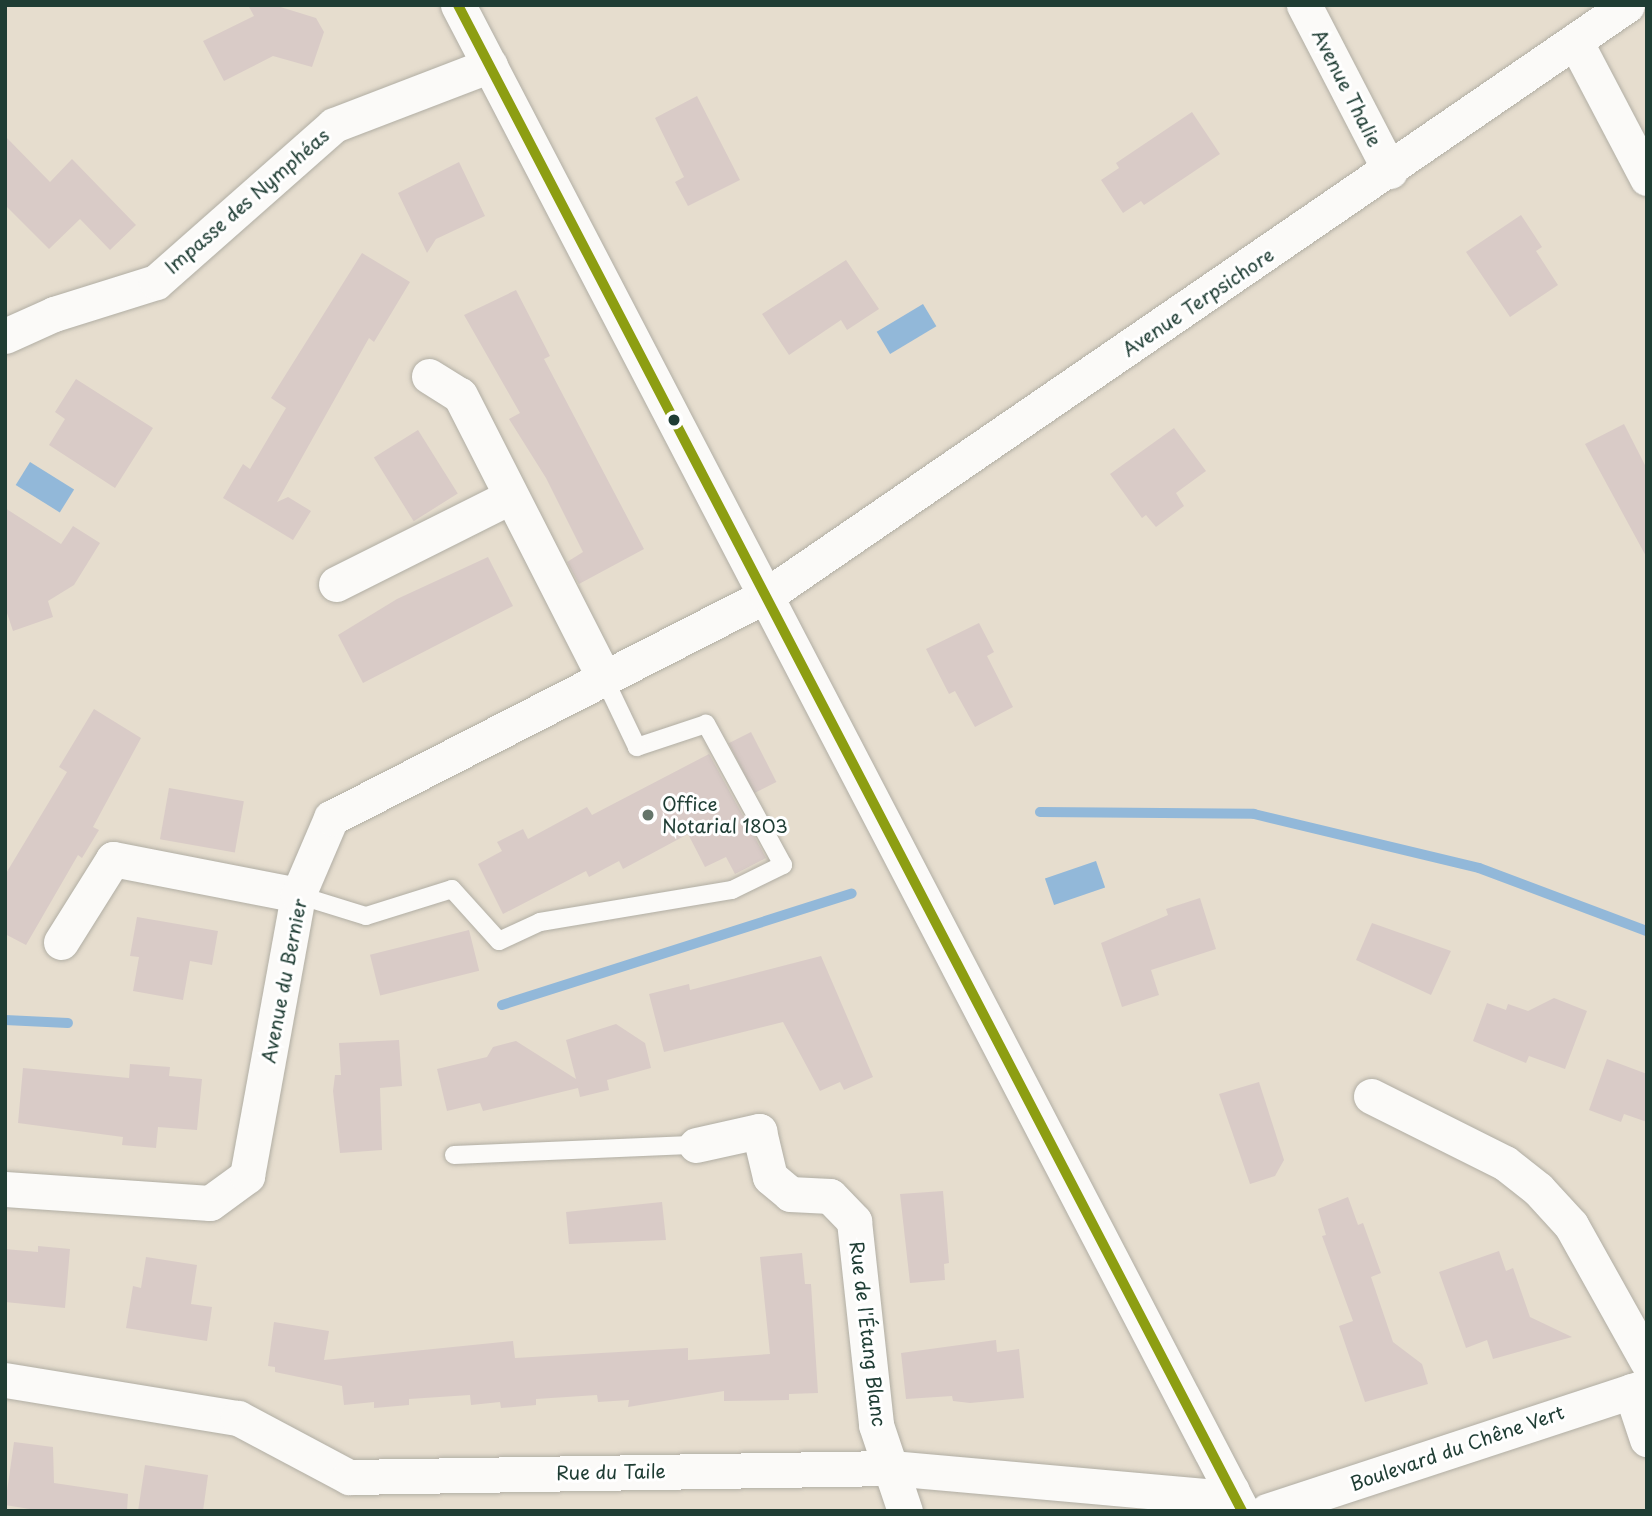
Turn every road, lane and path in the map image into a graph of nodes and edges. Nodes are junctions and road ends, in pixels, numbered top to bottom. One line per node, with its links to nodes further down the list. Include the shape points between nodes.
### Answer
1 (458, 5): 5 (street)
2 (1304, 5): 6 (street, Avenue Thalie)
3 (1627, 5): 4 (street, Avenue Terpsichore)
4 (1575, 41): 6 (street, Avenue Terpsichore); 7 (street)
5 (490, 65): 8 (street, Impasse des Nymphéas, via 334,125 156,282 54,314); 12 (street)
6 (1390, 171): 12 (street, Avenue Terpsichore)
7 (1647, 178)
8 (5, 336)
9 (429, 376): 10 (street, via 460,395)
10 (510, 498): 11 (street); 13 (street)
11 (336, 584)
12 (766, 595): 13 (street, Avenue du Bernier); 24 (street)
13 (603, 676): 14 (street, Avenue du Bernier, via 331,818); 14 (lane, via 638,747 706,724 783,866 732,890 540,922 499,941 452,889 366,916)
14 (298, 895): 15 (street, via 113,859); 19 (street, Avenue du Bernier, via 247,1176 210,1203)
15 (61, 942)
16 (1371, 1096): 20 (street, via 1505,1163 1538,1189 1571,1225)
17 (696, 1145): 18 (lane); 23 (street, Rue de l'Étang Blanc, via 759,1131 770,1177 790,1194 830,1196 853,1221 876,1425)
18 (454, 1155)
19 (5, 1189)
20 (1642, 1379): 22 (street); 26 (street, Boulevard du Chêne Vert)
21 (5, 1380): 23 (street, Rue du Taile, via 238,1418 349,1477)
22 (1647, 1439)
23 (891, 1468): 24 (street, Rue du Taile); 25 (street, Rue de l'Étang Blanc)
24 (1237, 1501)
25 (905, 1511)
26 (1267, 1511)

